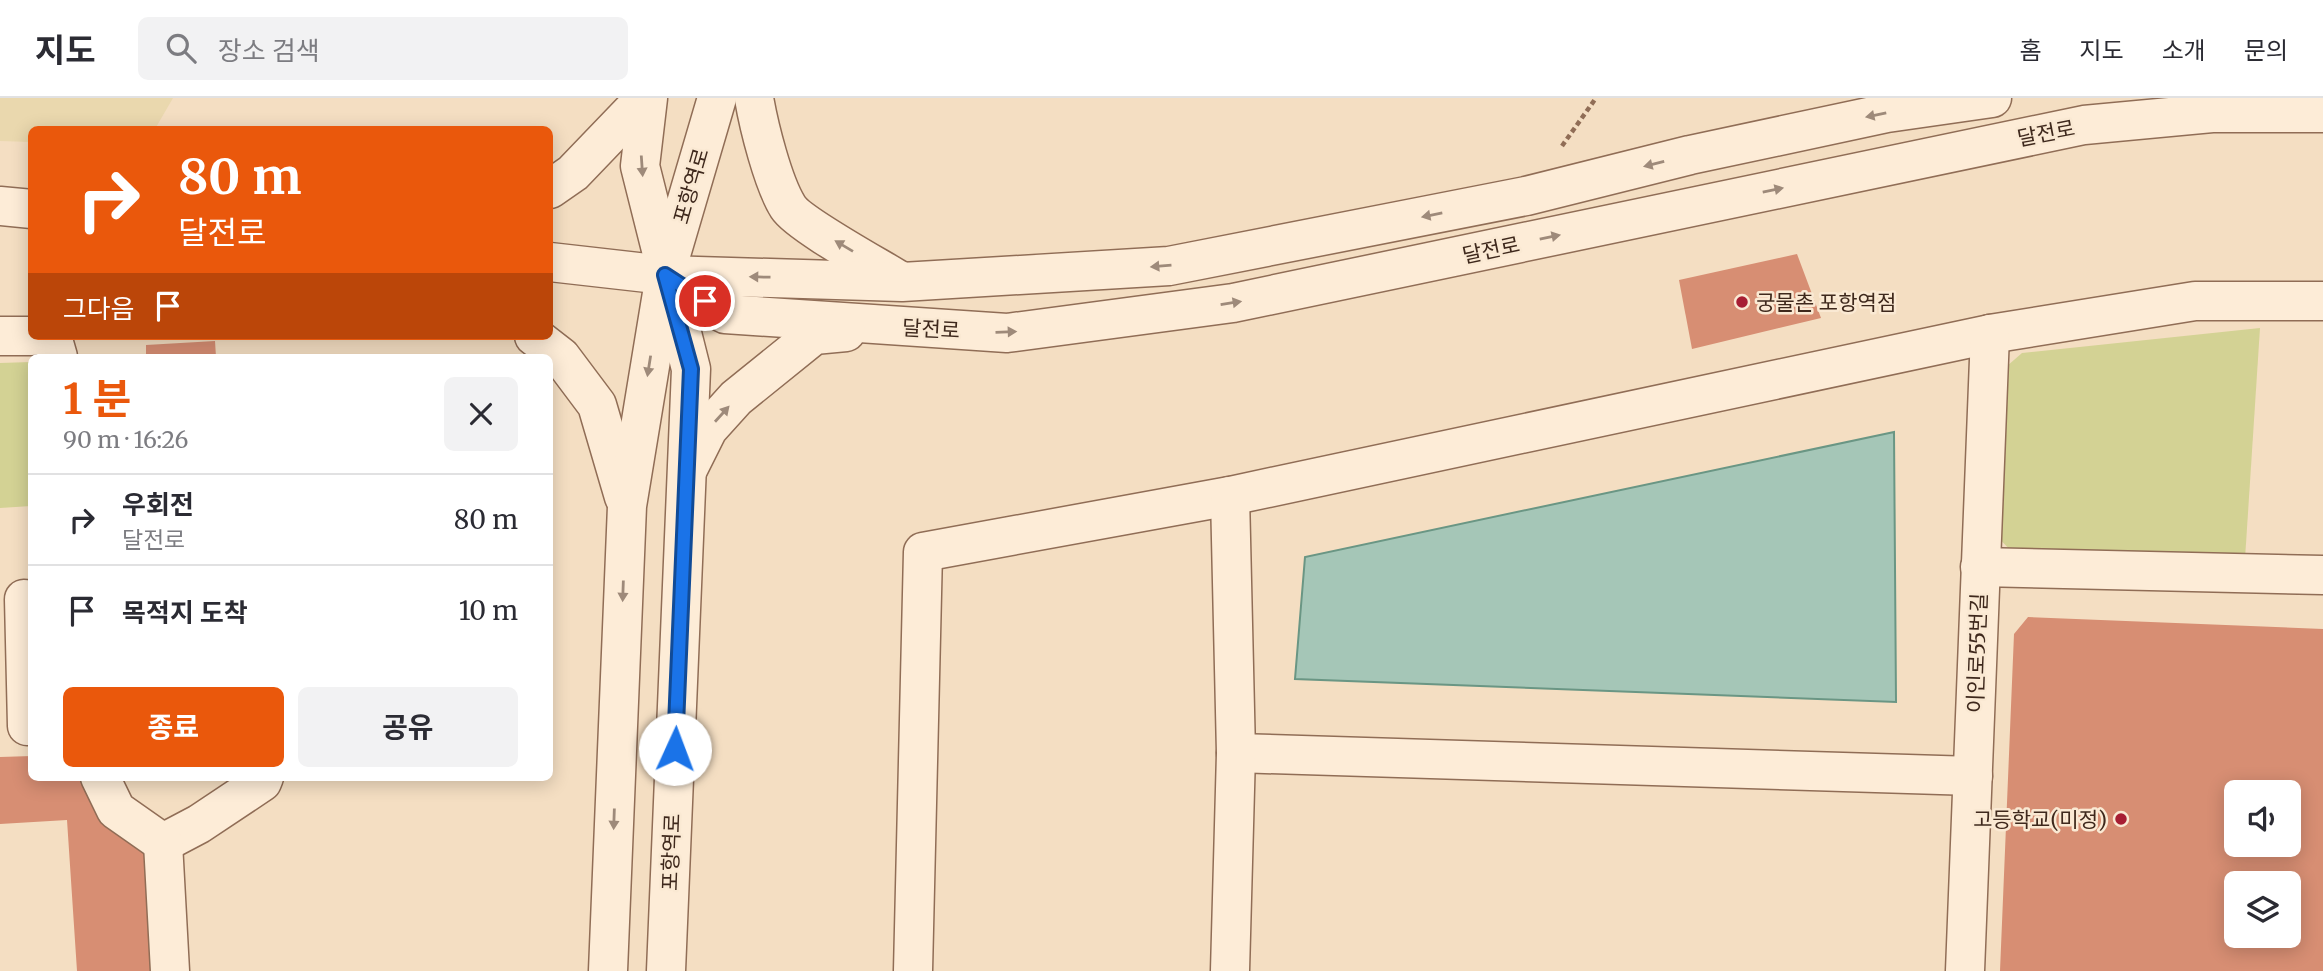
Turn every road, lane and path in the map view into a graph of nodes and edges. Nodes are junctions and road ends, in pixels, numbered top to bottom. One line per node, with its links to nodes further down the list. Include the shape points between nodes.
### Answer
1 (646, 98): 6 (street, via 573,173); 10 (street, 포항역로, one-way to 10, via 640,166)
2 (717, 98): 10 (street, 포항역로)
3 (754, 98): 11 (street, one-way to 3, via 789,209 760,132)
4 (1992, 98): 11 (street, 달전로, one-way to 11, via 1887,113 1690,155 1527,197 1168,266)
5 (2323, 113): 13 (street, 달전로, one-way to 5, via 1007,333 1233,303 2084,125 2212,113)
6 (553, 187)
7 (0, 206): 8 (street)
8 (28, 209)
9 (553, 262): 10 (street, 달전로)
10 (665, 275): 11 (street, 달전로, one-way to 10); 13 (street, 달전로, via 724,314); 18 (street, 포항역로, via 691,369); 20 (street, 포항역로, one-way to 20)
11 (902, 282)
12 (2323, 301): 14 (street, via 2195,301)
13 (889, 327): 18 (street, one-way to 13, via 708,429 736,398 814,335)
14 (1990, 334): 19 (street); 21 (street, 이인로55번길)
15 (0, 336): 16 (street)
16 (28, 336)
17 (539, 340): 20 (street, via 561,357 597,405)
18 (686, 472): 32 (street, 포항역로)
19 (1230, 496): 25 (street); 33 (street, via 923,552)
20 (627, 506): 31 (street, 포항역로, one-way to 31)
21 (1980, 567): 22 (street); 26 (street, 이인로55번길)
22 (2323, 576)
23 (24, 599): 24 (street)
24 (19, 727)
25 (1236, 752): 26 (street); 34 (street)
26 (1973, 776): 35 (street, 이인로55번길)
27 (102, 781): 29 (street, via 116,810)
28 (262, 781): 29 (street)
29 (163, 843): 30 (street)
30 (170, 971)
31 (608, 971)
32 (666, 971)
33 (913, 971)
34 (1230, 971)
35 (1965, 971)

